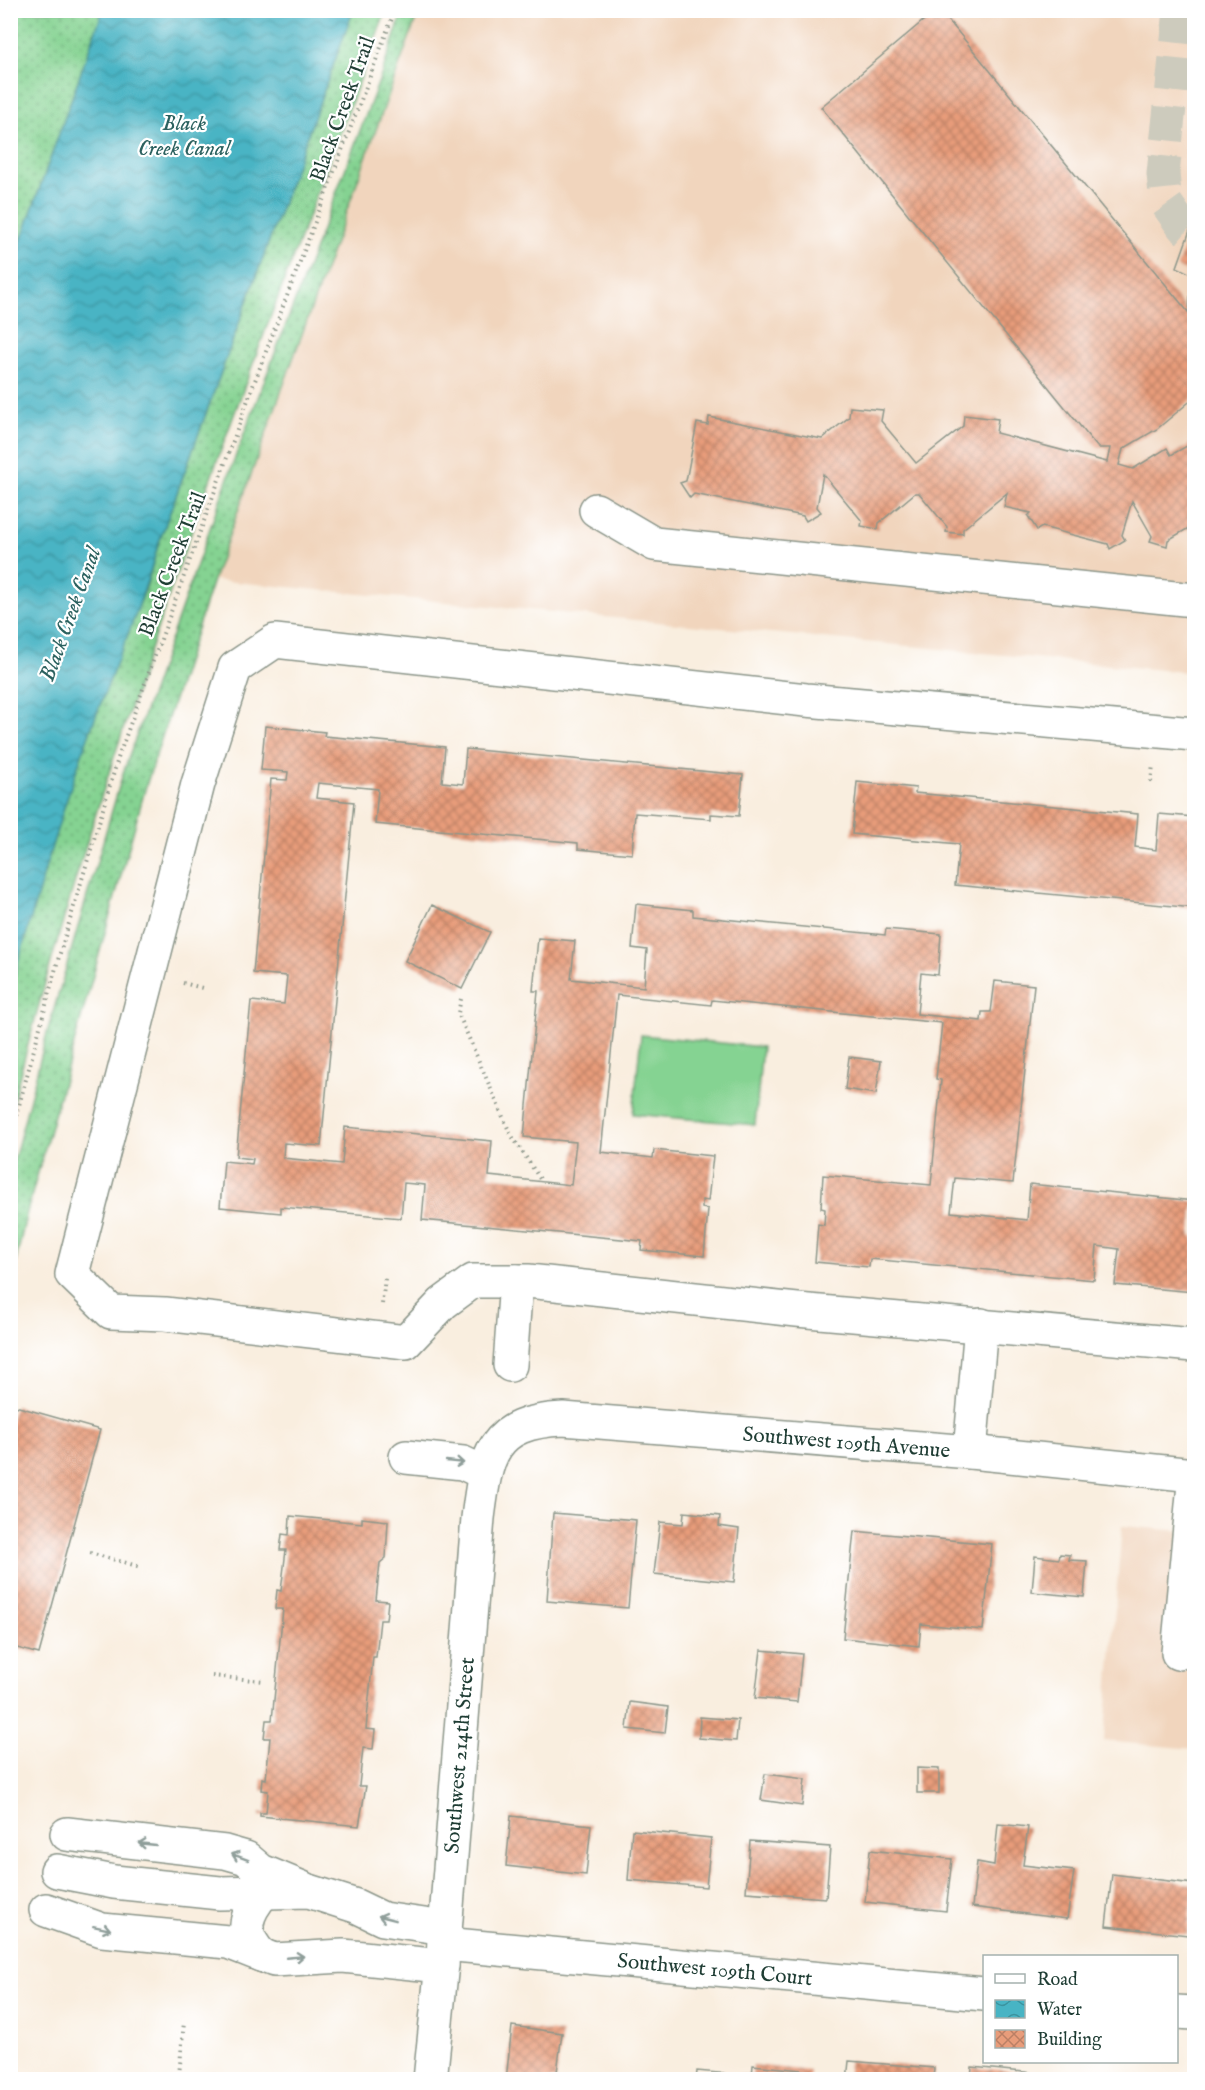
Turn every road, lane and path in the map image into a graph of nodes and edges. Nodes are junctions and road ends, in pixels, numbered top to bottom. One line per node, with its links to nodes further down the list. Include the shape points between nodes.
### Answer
1 (395, 10): 6 (path, Black Creek Trail, via 127,733 58,960)
2 (596, 510): 3 (street, via 654,544)
3 (1194, 600)
4 (1194, 734): 8 (street, via 796,699 275,641 235,668 198,784 72,1274 111,1312 165,1314 406,1342 443,1303 473,1281)
5 (461, 999): 7 (path, via 458,1013 510,1133)
6 (10, 1139)
7 (542, 1182)
8 (516, 1281): 9 (street); 11 (street)
9 (981, 1325): 10 (street); 13 (street)
10 (1194, 1345)
11 (510, 1365)
12 (503, 1439): 13 (street, Southwest 109th Avenue, via 531,1422 563,1419); 15 (street, Southwest 214th Street)
13 (970, 1452): 16 (street, Southwest 109th Avenue)
14 (414, 1458): 15 (street, one-way to 15, via 463,1463)
15 (484, 1473): 29 (street, Southwest 214th Street)
16 (1194, 1475)
17 (1194, 1484): 18 (street)
18 (1192, 1544): 21 (street)
19 (90, 1553): 20 (path)
20 (141, 1567)
21 (1178, 1653)
22 (212, 1676): 23 (path)
23 (264, 1681)
24 (68, 1834): 26 (street, one-way to 24, via 261,1870 246,1858 225,1852)
25 (57, 1871): 27 (street, via 124,1883)
26 (309, 1891): 27 (street); 29 (street, one-way to 26, via 356,1906)
27 (263, 1893): 30 (street, via 250,1909 247,1924 249,1942)
28 (46, 1910): 30 (street, one-way to 30, via 102,1930 228,1942)
29 (444, 1946): 30 (street, one-way to 29, via 274,1959 343,1956); 31 (street, Southwest 109th Court); 38 (street, Southwest 214th Street)
30 (261, 1955)
31 (983, 1994)
32 (1178, 2012): 33 (street)
33 (1194, 2013)
34 (184, 2022): 35 (path)
35 (179, 2074)
36 (10, 2076): 37 (path)
37 (19, 2079)
38 (430, 2079)

